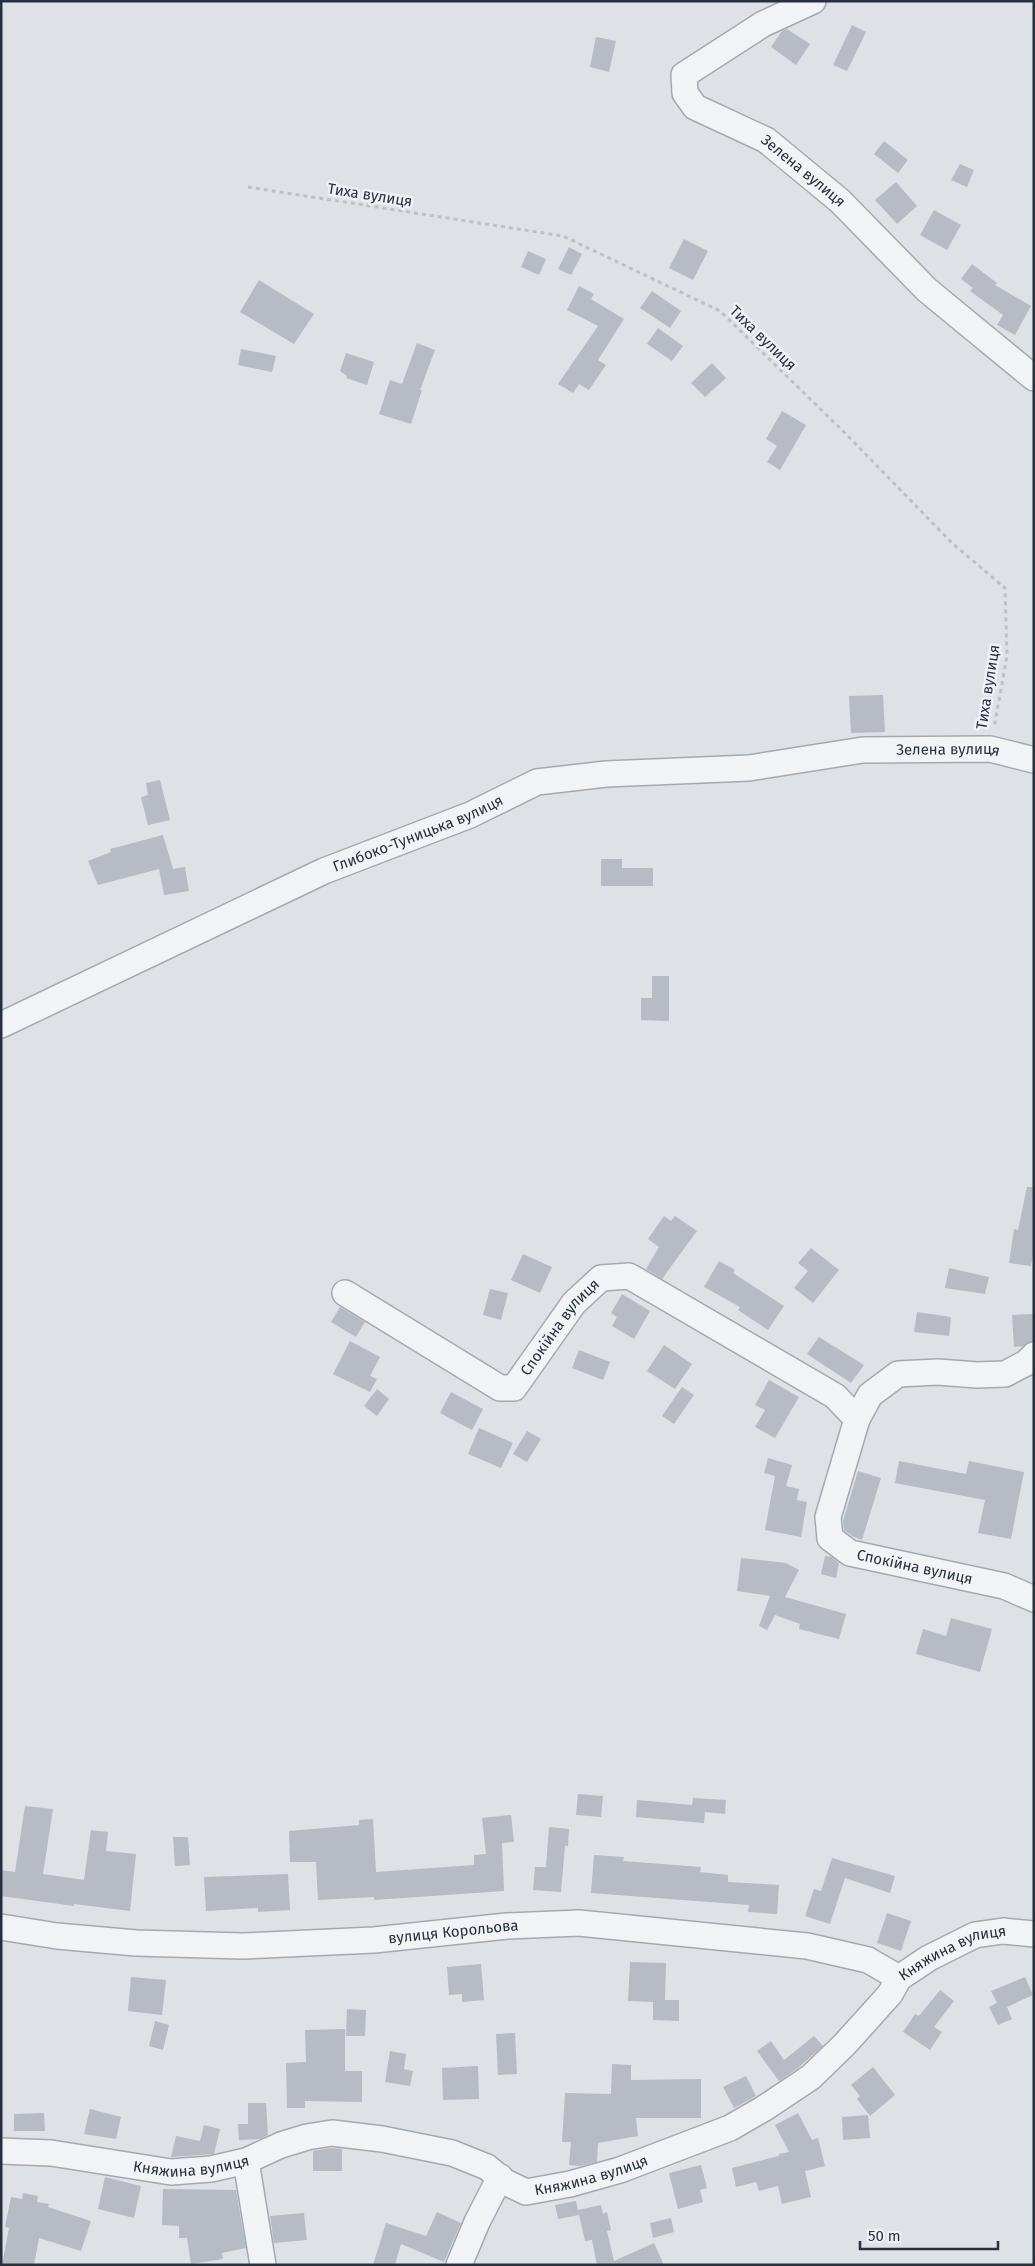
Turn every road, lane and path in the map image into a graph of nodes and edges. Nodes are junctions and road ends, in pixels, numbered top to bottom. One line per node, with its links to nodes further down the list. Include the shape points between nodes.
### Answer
1 (813, 1): 3 (street, Зелена вулиця, via 763,24 684,75 686,93 696,107 774,146 840,201 927,290)
2 (248, 187): 4 (path, Тиха вулиця, via 563,236 720,311 952,543 1006,588 1007,656)
3 (1034, 378)
4 (990, 749): 5 (street, Зелена вулиця); 6 (street, Зелена вулиця)
5 (863, 750): 7 (street, Глибоко-Туницька вулиця, via 749,768 606,774 537,782 470,815 324,871)
6 (1034, 760)
7 (1, 1025)
8 (345, 1293): 10 (street, Спокійна вулиця, via 500,1388 514,1388 574,1302 601,1278 629,1276 835,1396)
9 (1034, 1355): 10 (street, Спокійна вулиця, via 1005,1374 898,1374 870,1395)
10 (858, 1419): 11 (street, Спокійна вулиця, via 828,1517 830,1538 850,1553 1004,1586)
11 (1034, 1599)
12 (1, 1927): 14 (street, вулиця Корольова, via 126,1942 242,1946 374,1940 507,1926 579,1923 807,1946 868,1960)
13 (1034, 1934): 14 (street, Княжина вулиця, via 1003,1931 975,1935 929,1958)
14 (899, 1978): 17 (street, Княжина вулиця, via 890,1994 811,2077 730,2128 620,2170 570,2184 526,2192)
15 (1, 2151): 16 (street, Княжина вулиця, via 52,2153 171,2172 211,2169)
16 (246, 2161): 17 (street, Княжина вулиця, via 281,2145 332,2132 452,2153 487,2167); 18 (street)
17 (500, 2177): 19 (street)
18 (264, 2265)
19 (459, 2265)

